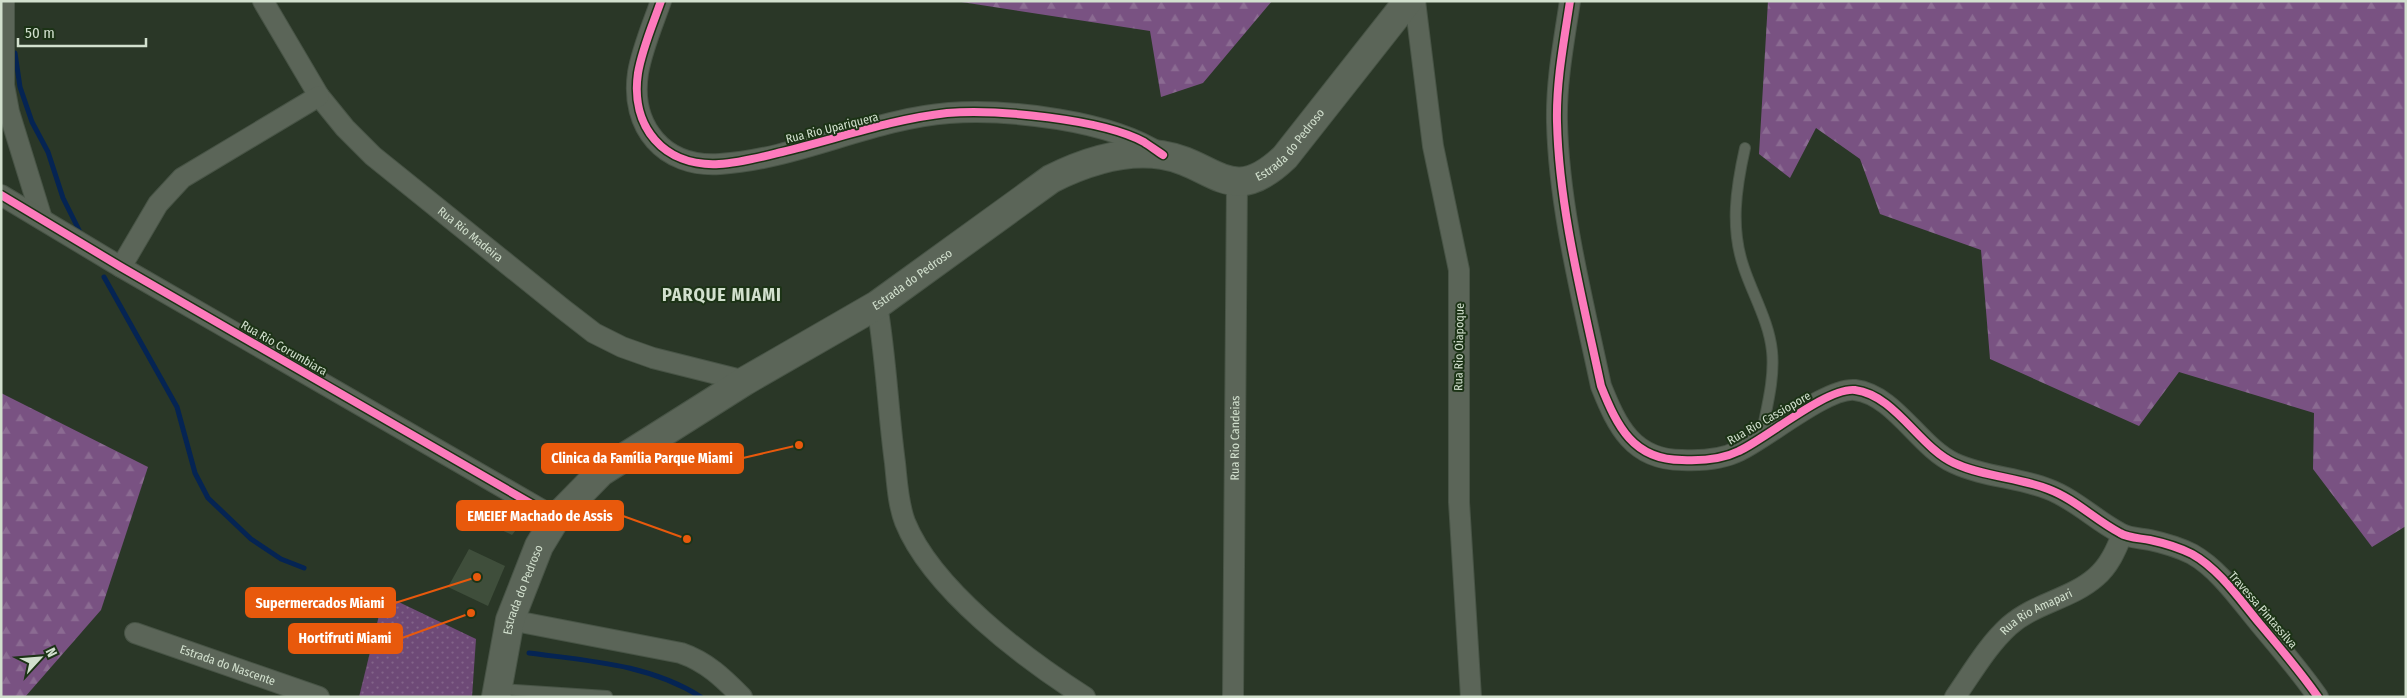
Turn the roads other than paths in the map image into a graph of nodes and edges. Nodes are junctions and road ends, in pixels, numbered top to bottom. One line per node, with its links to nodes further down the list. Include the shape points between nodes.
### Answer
1 (4, 1): 12 (street, via 4,85 9,112)
2 (263, 1): 7 (street, Rua Rio Madeira)
3 (661, 1): 9 (street, Rua Rio Upariquera, via 638,73 637,106 647,132 667,153 691,162 719,164 752,160 866,130 948,113 988,113 1076,123 1119,133 1143,142)
4 (1408, 1): 10 (main road, Estrada do Pedroso, via 1284,157 1261,177)
5 (1415, 1): 27 (street, Rua Rio Oiapoque, via 1433,146 1459,270 1458,502)
6 (1570, 1): 16 (street, Rua Rio Cassiopore, via 1557,94 1559,152 1580,285 1601,386 1611,412 1626,435 1644,452 1672,460 1718,459)
7 (319, 96): 13 (street, via 182,178 158,204); 15 (street, Rua Rio Madeira, via 373,156 594,332 653,358)
8 (1745, 148): 16 (lane, via 1737,184 1737,245 1766,327 1772,356)
9 (1163, 155): 10 (main road, Estrada do Pedroso); 14 (main road, Estrada do Pedroso, via 1139,154 1100,159 1051,179)
10 (1237, 181): 26 (street, Rua Rio Candeias)
11 (1, 195): 12 (street, Rua Rio Corumbiara)
12 (42, 219): 13 (street, Rua Rio Corumbiara)
13 (121, 267): 17 (street, Rua Rio Corumbiara)
14 (877, 305): 15 (main road, Estrada do Pedroso); 25 (street, via 898,488 905,521 917,547 936,572 981,618 1053,677)
15 (745, 380): 17 (main road, Estrada do Pedroso, via 601,472)
16 (1761, 439): 18 (street, Rua Rio Cassiopore, via 1824,399 1853,390 1867,392 1953,463 2048,489 2070,499)
17 (556, 518): 19 (main road, Estrada do Pedroso, via 539,546)
18 (2122, 535): 28 (street, Rua Rio Amapari, via 2108,564 2096,577 2032,610 2009,626); 29 (street, Travessa Pintassilva, via 2173,546 2194,555 2210,568 2289,657)
19 (510, 620): 21 (main road, Estrada do Pedroso); 24 (street, via 681,653 699,659)
20 (135, 633): 23 (street, Estrada do Nascente)
21 (496, 693): 22 (lane)
22 (608, 696)
23 (319, 697)
24 (742, 697)
25 (1085, 697)
26 (1233, 697)
27 (1471, 697)
28 (1955, 697)
29 (2318, 697)

